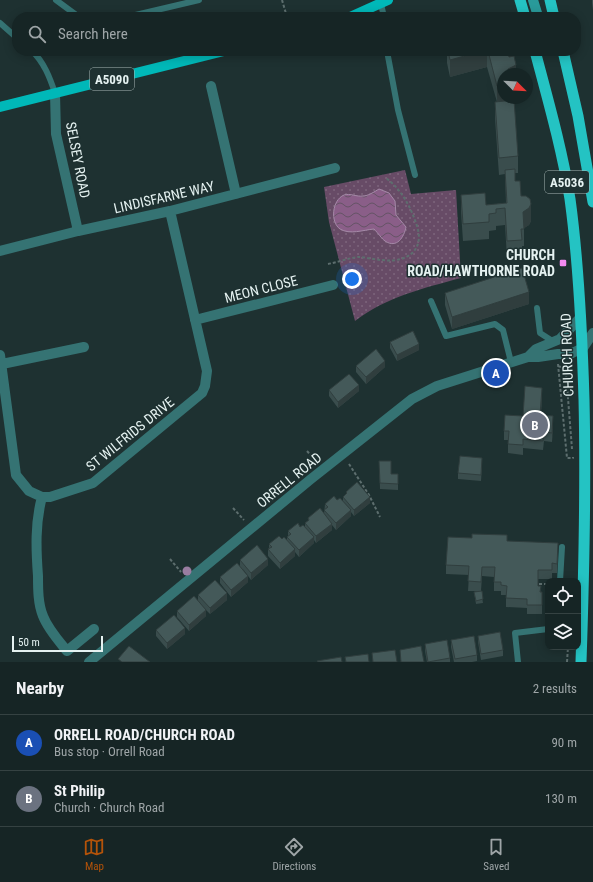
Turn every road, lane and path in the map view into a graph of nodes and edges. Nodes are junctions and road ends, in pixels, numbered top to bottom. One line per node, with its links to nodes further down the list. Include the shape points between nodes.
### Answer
1 (56, 0): 8 (lane)
2 (200, 0): 9 (lane)
3 (282, 0): 10 (path)
4 (520, 0): 13 (highway)
5 (533, 0): 14 (main road)
6 (550, 0): 15 (highway)
7 (385, 2): 11 (main road); 12 (lane)
8 (72, 12)
9 (148, 12)
10 (286, 12)
11 (363, 12)
12 (384, 12)
13 (524, 12)
14 (537, 12)
15 (553, 12)
16 (0, 24): 17 (lane)
17 (12, 34)
18 (37, 56): 24 (lane, via 49,76)
19 (204, 56): 24 (main road, A5090)
20 (388, 56): 27 (lane, via 398,110)
21 (536, 56): 38 (highway, CHURCH ROAD / A5036, via 570,198)
22 (564, 56): 30 (highway, A5036)
23 (211, 86): 29 (street)
24 (55, 93): 25 (main road, A5090); 32 (street, SELSEY ROAD, via 56,134)
25 (0, 107)
26 (335, 168): 29 (street, LINDISFARNE WAY)
27 (415, 175)
28 (386, 178): 34 (path, via 402,194 415,218 419,244 415,252 405,258 385,261 359,257)
29 (236, 194): 31 (street, LINDISFARNE WAY)
30 (593, 202)
31 (170, 211): 32 (street, LINDISFARNE WAY); 39 (street, ST WILFRIDS DRIVE)
32 (78, 231): 33 (street, LINDISFARNE WAY)
33 (0, 251)
34 (328, 264)
35 (333, 285): 39 (street, MEON CLOSE)
36 (431, 301): 47 (lane, via 446,336 495,324 503,330)
37 (537, 308): 41 (lane, via 540,333)
38 (581, 317): 41 (street, ORRELL ROAD, via 564,336); 43 (highway, CHURCH ROAD / A5036)
39 (195, 320): 50 (street, ST WILFRIDS DRIVE, via 207,371 202,393 93,483 50,497)
40 (593, 333): 43 (street)
41 (554, 342): 45 (street, ORRELL ROAD, via 536,349)
42 (84, 347): 46 (street)
43 (583, 348): 44 (street, ORRELL ROAD, via 570,354); 66 (highway, CHURCH ROAD / A5036, via 585,482)
44 (558, 354): 45 (street, ORRELL ROAD); 48 (path)
45 (528, 357): 47 (street, ORRELL ROAD)
46 (1, 360): 50 (street, via 16,475 29,492)
47 (512, 362): 49 (street, ORRELL ROAD, via 429,389 412,399)
48 (558, 366): 48 (path, via 564,368 566,373 573,458 568,458)
49 (341, 455): 52 (path); 53 (street, ORRELL ROAD)
50 (42, 497): 60 (street, via 36,538 38,593 43,615 67,651)
51 (233, 508): 53 (path)
52 (380, 516)
53 (252, 529): 57 (street, ORRELL ROAD)
54 (562, 547): 56 (lane)
55 (170, 559): 57 (path)
56 (560, 578)
57 (188, 581): 63 (street, ORRELL ROAD)
58 (539, 584): 59 (path)
59 (545, 584)
60 (94, 629)
61 (545, 629): 64 (lane, via 515,633)
62 (568, 650): 65 (path)
63 (91, 662)
64 (518, 662)
65 (567, 662)
66 (581, 662)

